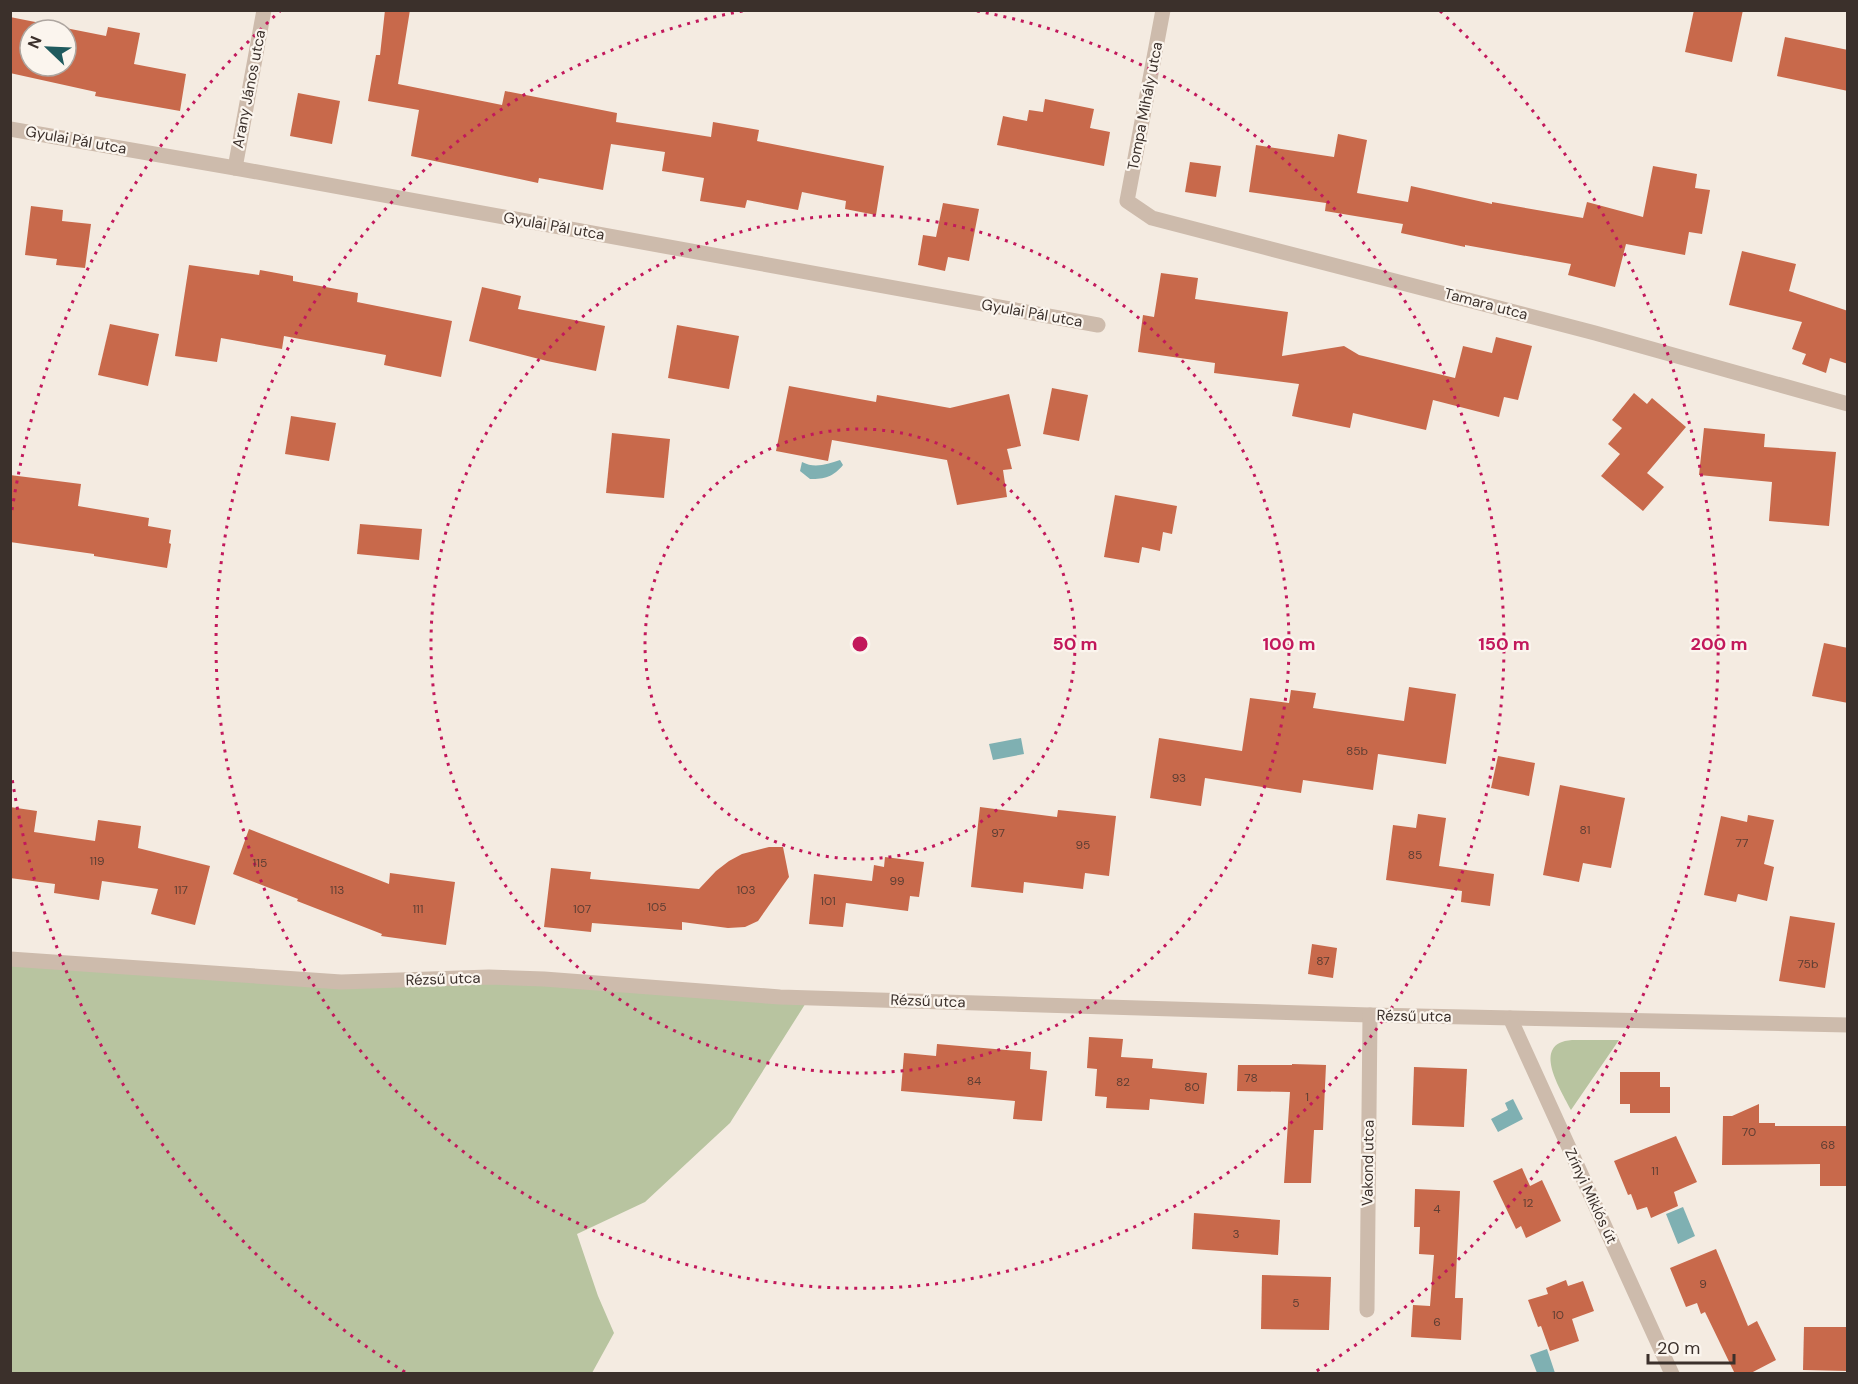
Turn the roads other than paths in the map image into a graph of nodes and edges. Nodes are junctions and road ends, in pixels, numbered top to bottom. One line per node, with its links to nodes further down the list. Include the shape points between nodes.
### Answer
1 (264, 10): 4 (street, Arany János utca)
2 (1163, 10): 5 (street, Tompa Mihály utca)
3 (10, 129): 4 (street, Gyulai Pál utca)
4 (234, 168): 6 (street, Gyulai Pál utca)
5 (1127, 201): 7 (street, Tamara utca, via 1152,218 1595,333)
6 (1098, 325)
7 (1848, 404)
8 (10, 959): 9 (street, Rézsű utca, via 341,982 489,977 780,997)
9 (1370, 1015): 10 (street, Rézsű utca); 12 (street, Vakond utca)
10 (1510, 1018): 11 (street, Rézsű utca); 13 (street, Zrínyi Miklós út)
11 (1848, 1025)
12 (1367, 1310)
13 (1672, 1374)

